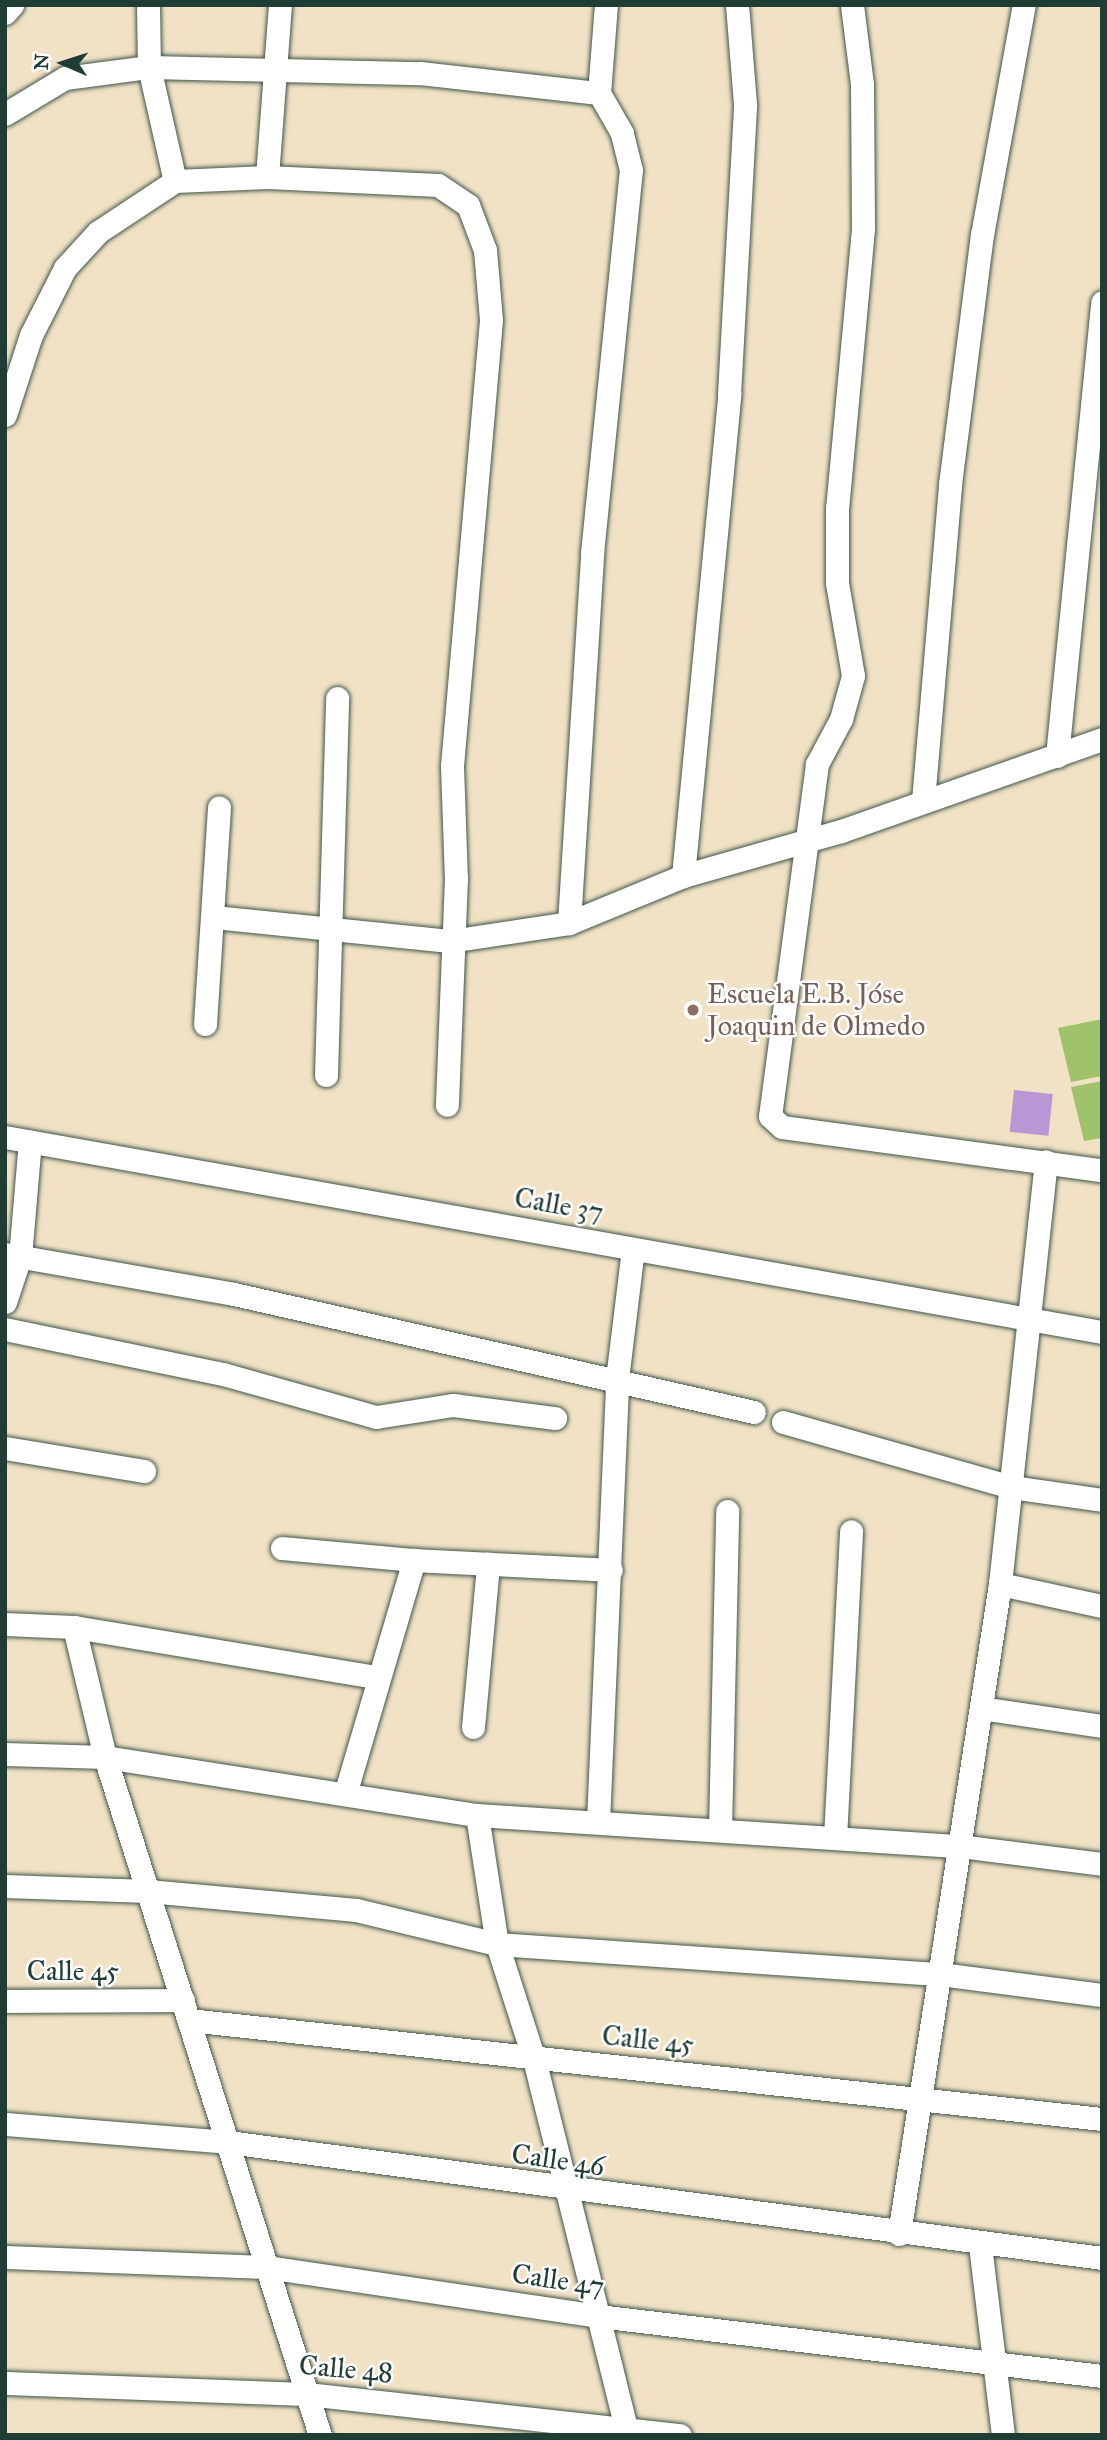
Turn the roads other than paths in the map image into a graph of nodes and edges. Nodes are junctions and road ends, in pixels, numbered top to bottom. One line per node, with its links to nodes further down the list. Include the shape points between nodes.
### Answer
1 (12, 5): 8 (street)
2 (148, 5): 9 (street)
3 (280, 5): 10 (street)
4 (606, 5): 11 (street)
5 (737, 5): 24 (street, via 745,104 730,380)
6 (852, 5): 23 (street, via 862,84 863,229 837,507 837,583 853,676 841,719 817,764)
7 (1024, 5): 21 (street, via 982,235 950,484)
8 (5, 13)
9 (149, 66): 10 (street); 12 (street, via 65,78); 14 (street)
10 (273, 71): 11 (street, via 421,72); 13 (street)
11 (599, 93): 26 (street, via 622,133 631,170 592,552)
12 (5, 114)
13 (267, 177): 14 (street); 28 (street, via 438,184 468,205 485,250 491,320 459,656)
14 (174, 181): 16 (street, via 98,232 65,268 31,335)
15 (1102, 302): 17 (street)
16 (5, 415)
17 (1095, 467): 20 (street)
18 (337, 698): 27 (street)
19 (1102, 738): 20 (street)
20 (1057, 756): 21 (street)
21 (923, 801): 23 (street)
22 (219, 807): 25 (street)
23 (803, 844): 24 (street); 34 (street, via 770,1116 775,1123)
24 (684, 876): 26 (street)
25 (214, 917): 27 (street); 29 (street)
26 (569, 923): 28 (street)
27 (331, 930): 28 (street); 30 (street)
28 (450, 941): 31 (street)
29 (205, 1024)
30 (327, 1075)
31 (447, 1105)
32 (5, 1137): 33 (street, Calle 37)
33 (30, 1141): 36 (street, Calle 37); 37 (street)
34 (1046, 1161): 35 (street); 39 (street)
35 (1102, 1170)
36 (633, 1249): 39 (street, Calle 37); 42 (street)
37 (13, 1255): 38 (street); 42 (street, via 234,1294 422,1342)
38 (5, 1302)
39 (1030, 1320): 41 (street, Calle 37); 48 (street)
40 (5, 1329): 44 (street, via 223,1374 376,1417 453,1405)
41 (1102, 1332)
42 (617, 1379): 43 (street); 55 (street)
43 (754, 1412)
44 (555, 1418)
45 (783, 1422): 48 (street)
46 (5, 1448): 47 (street)
47 (144, 1471)
48 (1011, 1487): 49 (street); 56 (street)
49 (1102, 1500)
50 (727, 1511): 69 (street)
51 (851, 1531): 70 (street)
52 (282, 1548): 53 (street)
53 (414, 1560): 54 (street); 60 (street)
54 (488, 1564): 55 (street); 63 (street)
55 (611, 1570): 68 (street)
56 (1000, 1584): 57 (street); 61 (street)
57 (1102, 1606)
58 (5, 1624): 59 (street)
59 (74, 1627): 60 (street); 65 (street)
60 (375, 1677): 66 (street)
61 (981, 1708): 62 (street); 71 (street)
62 (1102, 1726)
63 (473, 1727)
64 (5, 1754): 65 (street)
65 (105, 1757): 66 (street); 74 (street)
66 (346, 1791): 67 (street)
67 (477, 1815): 68 (street); 75 (street)
68 (598, 1822): 69 (street)
69 (720, 1830): 70 (street)
70 (835, 1838): 71 (street)
71 (960, 1846): 72 (street); 76 (street)
72 (1102, 1864)
73 (5, 1886): 74 (street)
74 (148, 1891): 75 (street, via 356,1910); 79 (street)
75 (497, 1944): 76 (street); 80 (street)
76 (940, 1974): 77 (street); 81 (street)
77 (1102, 1995)
78 (5, 2001): 79 (street, Calle 45)
79 (186, 2010): 80 (street, Calle 45); 84 (street)
80 (534, 2059): 81 (street, Calle 45); 85 (street)
81 (920, 2097): 82 (street, Calle 45); 86 (street)
82 (1102, 2119)
83 (5, 2124): 84 (street, Calle 46)
84 (228, 2142): 85 (street, Calle 46); 90 (street)
85 (568, 2192): 86 (street, Calle 46); 91 (street)
86 (899, 2234): 87 (street, Calle 46)
87 (980, 2245): 89 (street, Calle 46); 92 (street)
88 (5, 2257): 90 (street, Calle 47)
89 (1102, 2258)
90 (267, 2267): 91 (street, Calle 47); 95 (street)
91 (598, 2316): 92 (street, Calle 47); 96 (street)
92 (996, 2365): 93 (street, Calle 47); 99 (street)
93 (1102, 2376)
94 (5, 2383): 95 (street, Calle 48)
95 (307, 2394): 96 (street, Calle 48); 97 (street)
96 (628, 2432): 98 (street, Calle 48)
97 (320, 2435)
98 (680, 2435)
99 (1003, 2435)

